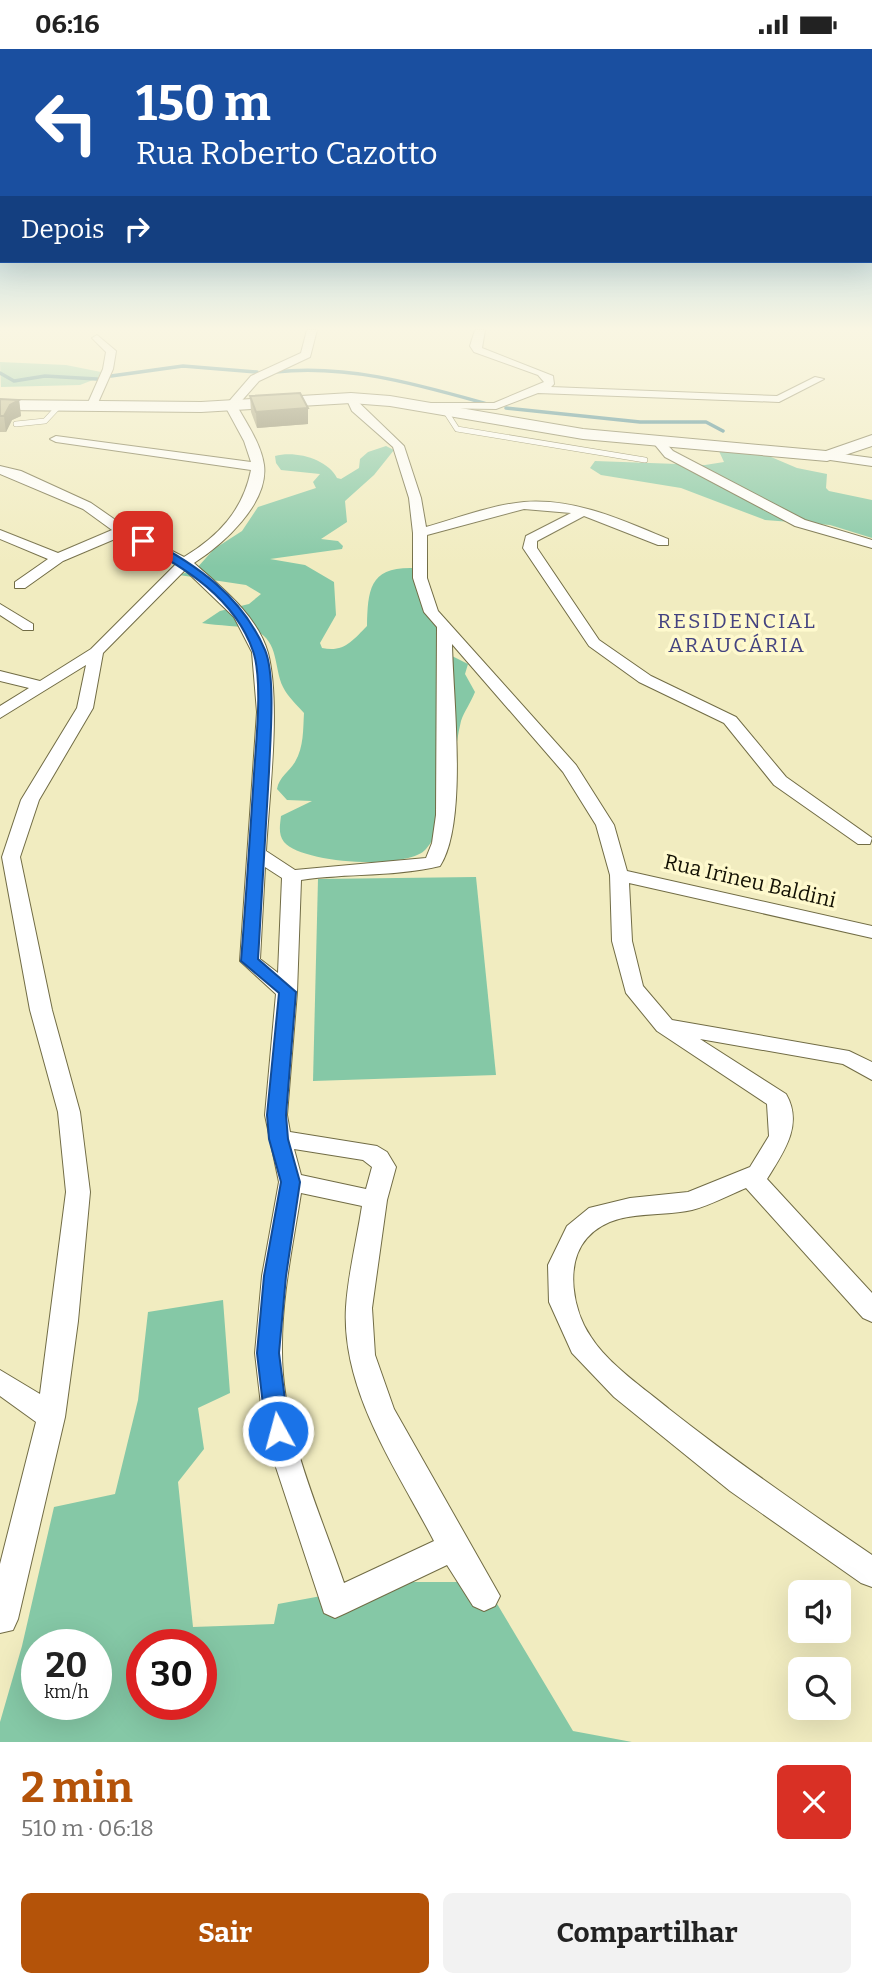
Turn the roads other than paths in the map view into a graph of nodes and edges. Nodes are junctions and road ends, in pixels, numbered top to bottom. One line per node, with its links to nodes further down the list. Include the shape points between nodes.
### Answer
1 (56, 409): 6 (lane, via 46,421)
2 (233, 409): 13 (street)
3 (356, 409): 17 (street, via 398,446 415,498)
4 (432, 409): 5 (main road)
5 (446, 412): 8 (main road, via 533,428); 11 (lane, via 457,429)
6 (16, 424)
7 (56, 439): 13 (street)
8 (657, 440): 10 (main road); 20 (street, via 669,454 800,523)
9 (872, 440): 10 (main road)
10 (827, 456): 12 (street)
11 (645, 460)
12 (872, 461)
13 (258, 467): 22 (street, via 253,492 237,519 215,544)
14 (0, 470): 16 (street, via 87,506)
15 (585, 511): 17 (street, via 524,506); 19 (street); 31 (street, via 531,539 530,548 594,643 645,679 730,720 780,781)
16 (122, 531): 21 (street); 22 (street)
17 (420, 533): 26 (street, via 420,578 431,612)
18 (0, 534): 21 (street)
19 (663, 543)
20 (872, 544)
21 (58, 558): 23 (street)
22 (185, 563): 27 (street); 32 (street, via 233,607 260,652 265,712)
23 (20, 585)
24 (0, 608): 25 (street)
25 (27, 627)
26 (444, 627): 33 (street, via 570,769 605,825); 34 (street, via 449,752 446,837 433,863)
27 (96, 652): 29 (street); 45 (street, via 85,708 30,800 11,857 41,1010 69,1112 78,1192)
28 (0, 676): 29 (street)
29 (41, 685): 30 (street)
30 (0, 713)
31 (864, 840)
32 (257, 853): 34 (street); 36 (street, via 250,961)
33 (618, 875): 35 (street, Rua Irineu Baldini); 37 (street, via 622,941 633,988)
34 (292, 876): 36 (street)
35 (872, 932)
36 (287, 992): 39 (street)
37 (665, 1026): 38 (street, via 849,1058); 40 (street, via 778,1100 781,1137)
38 (872, 1072)
39 (278, 1139): 41 (street); 42 (street, via 369,1152 379,1158 384,1167)
40 (751, 1177): 43 (street); 47 (street, via 691,1201 598,1215 576,1233 561,1265 562,1302 581,1345 624,1389 740,1482)
41 (290, 1182): 42 (street); 46 (street, via 268,1353 278,1431 335,1603)
42 (375, 1200): 46 (street, via 359,1308 362,1355 381,1411)
43 (872, 1311)
44 (0, 1381): 45 (street)
45 (51, 1417): 49 (street)
46 (453, 1547): 48 (street)
47 (872, 1573)
48 (484, 1597)
49 (2, 1619)

